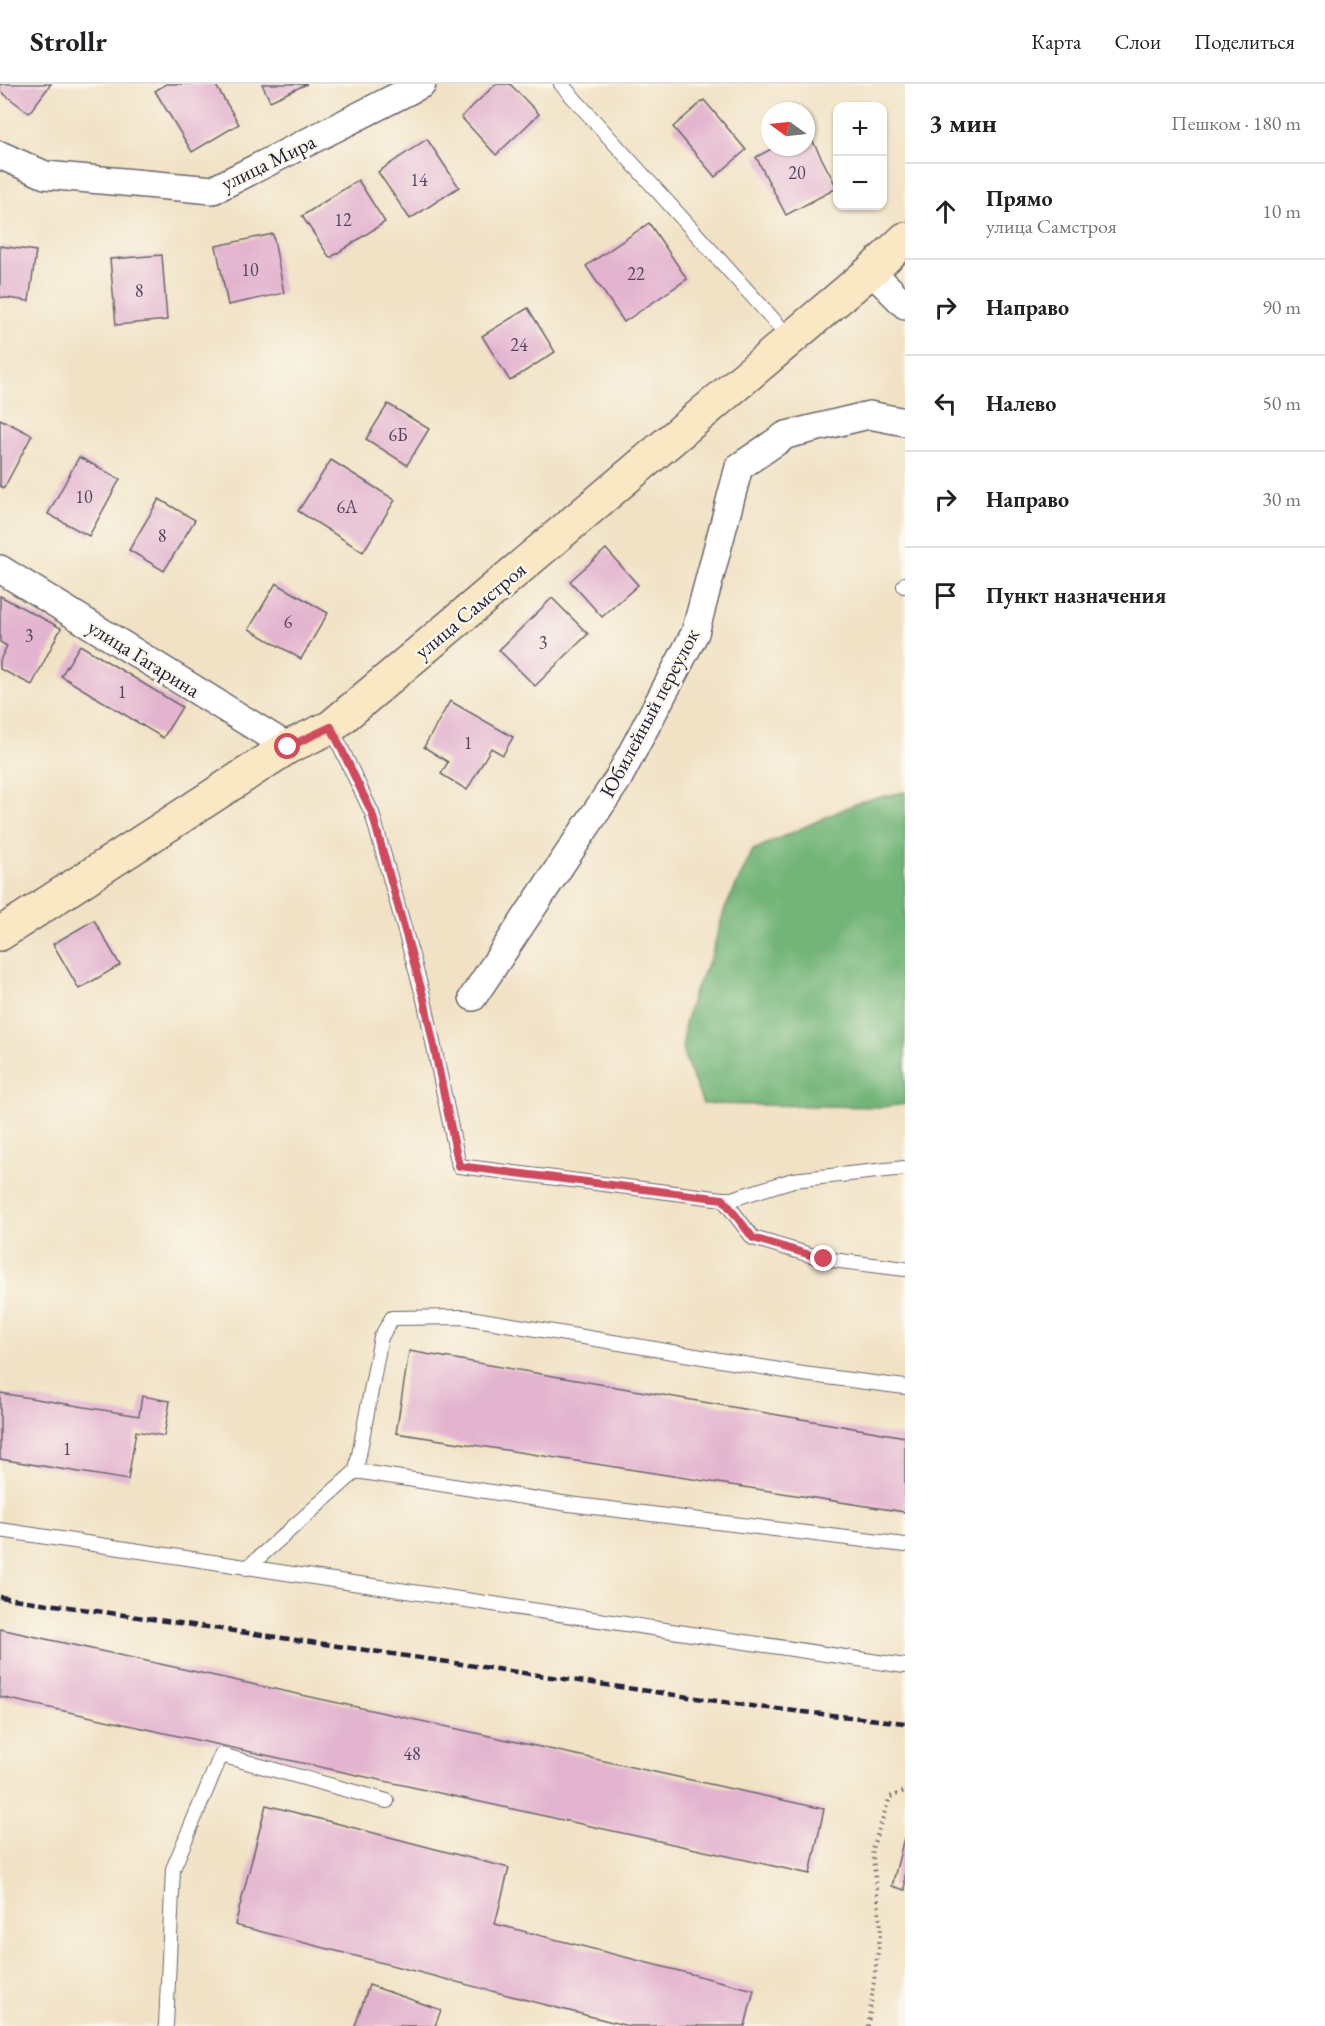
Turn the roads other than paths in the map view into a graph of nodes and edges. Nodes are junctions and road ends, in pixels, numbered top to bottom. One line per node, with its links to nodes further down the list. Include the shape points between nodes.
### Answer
1 (422, 84): 4 (street, улица Мира, via 213,190 45,175)
2 (561, 84): 9 (lane)
3 (0, 155): 4 (street, улица Мира)
4 (32, 169): 5 (lane, улица Мира)
5 (0, 172)
6 (905, 238): 7 (street, улица Самстроя)
7 (871, 271): 8 (street); 9 (street, улица Самстроя)
8 (905, 305)
9 (790, 338): 12 (street, улица Самстроя)
10 (905, 422): 15 (street, Юбилейный переулок, via 869,415 786,435 739,467 695,633 618,780)
11 (0, 569): 13 (street, улица Гагарина)
12 (331, 727): 13 (street, улица Самстроя); 17 (lane, via 372,813 424,999 459,1166)
13 (288, 747): 14 (street, улица Самстроя)
14 (0, 934)
15 (473, 997)
16 (905, 1168): 17 (lane, via 793,1180)
17 (723, 1199): 18 (lane, via 753,1238 824,1259)
18 (905, 1269)
19 (905, 1387): 20 (lane, via 803,1374 464,1317 392,1317 381,1336)
20 (357, 1471): 22 (lane, via 569,1504); 23 (lane)
21 (0, 1530): 23 (lane)
22 (905, 1545)
23 (247, 1568): 24 (lane)
24 (905, 1666)
25 (387, 1801): 26 (lane, via 220,1755 173,1869)
26 (166, 2026)

